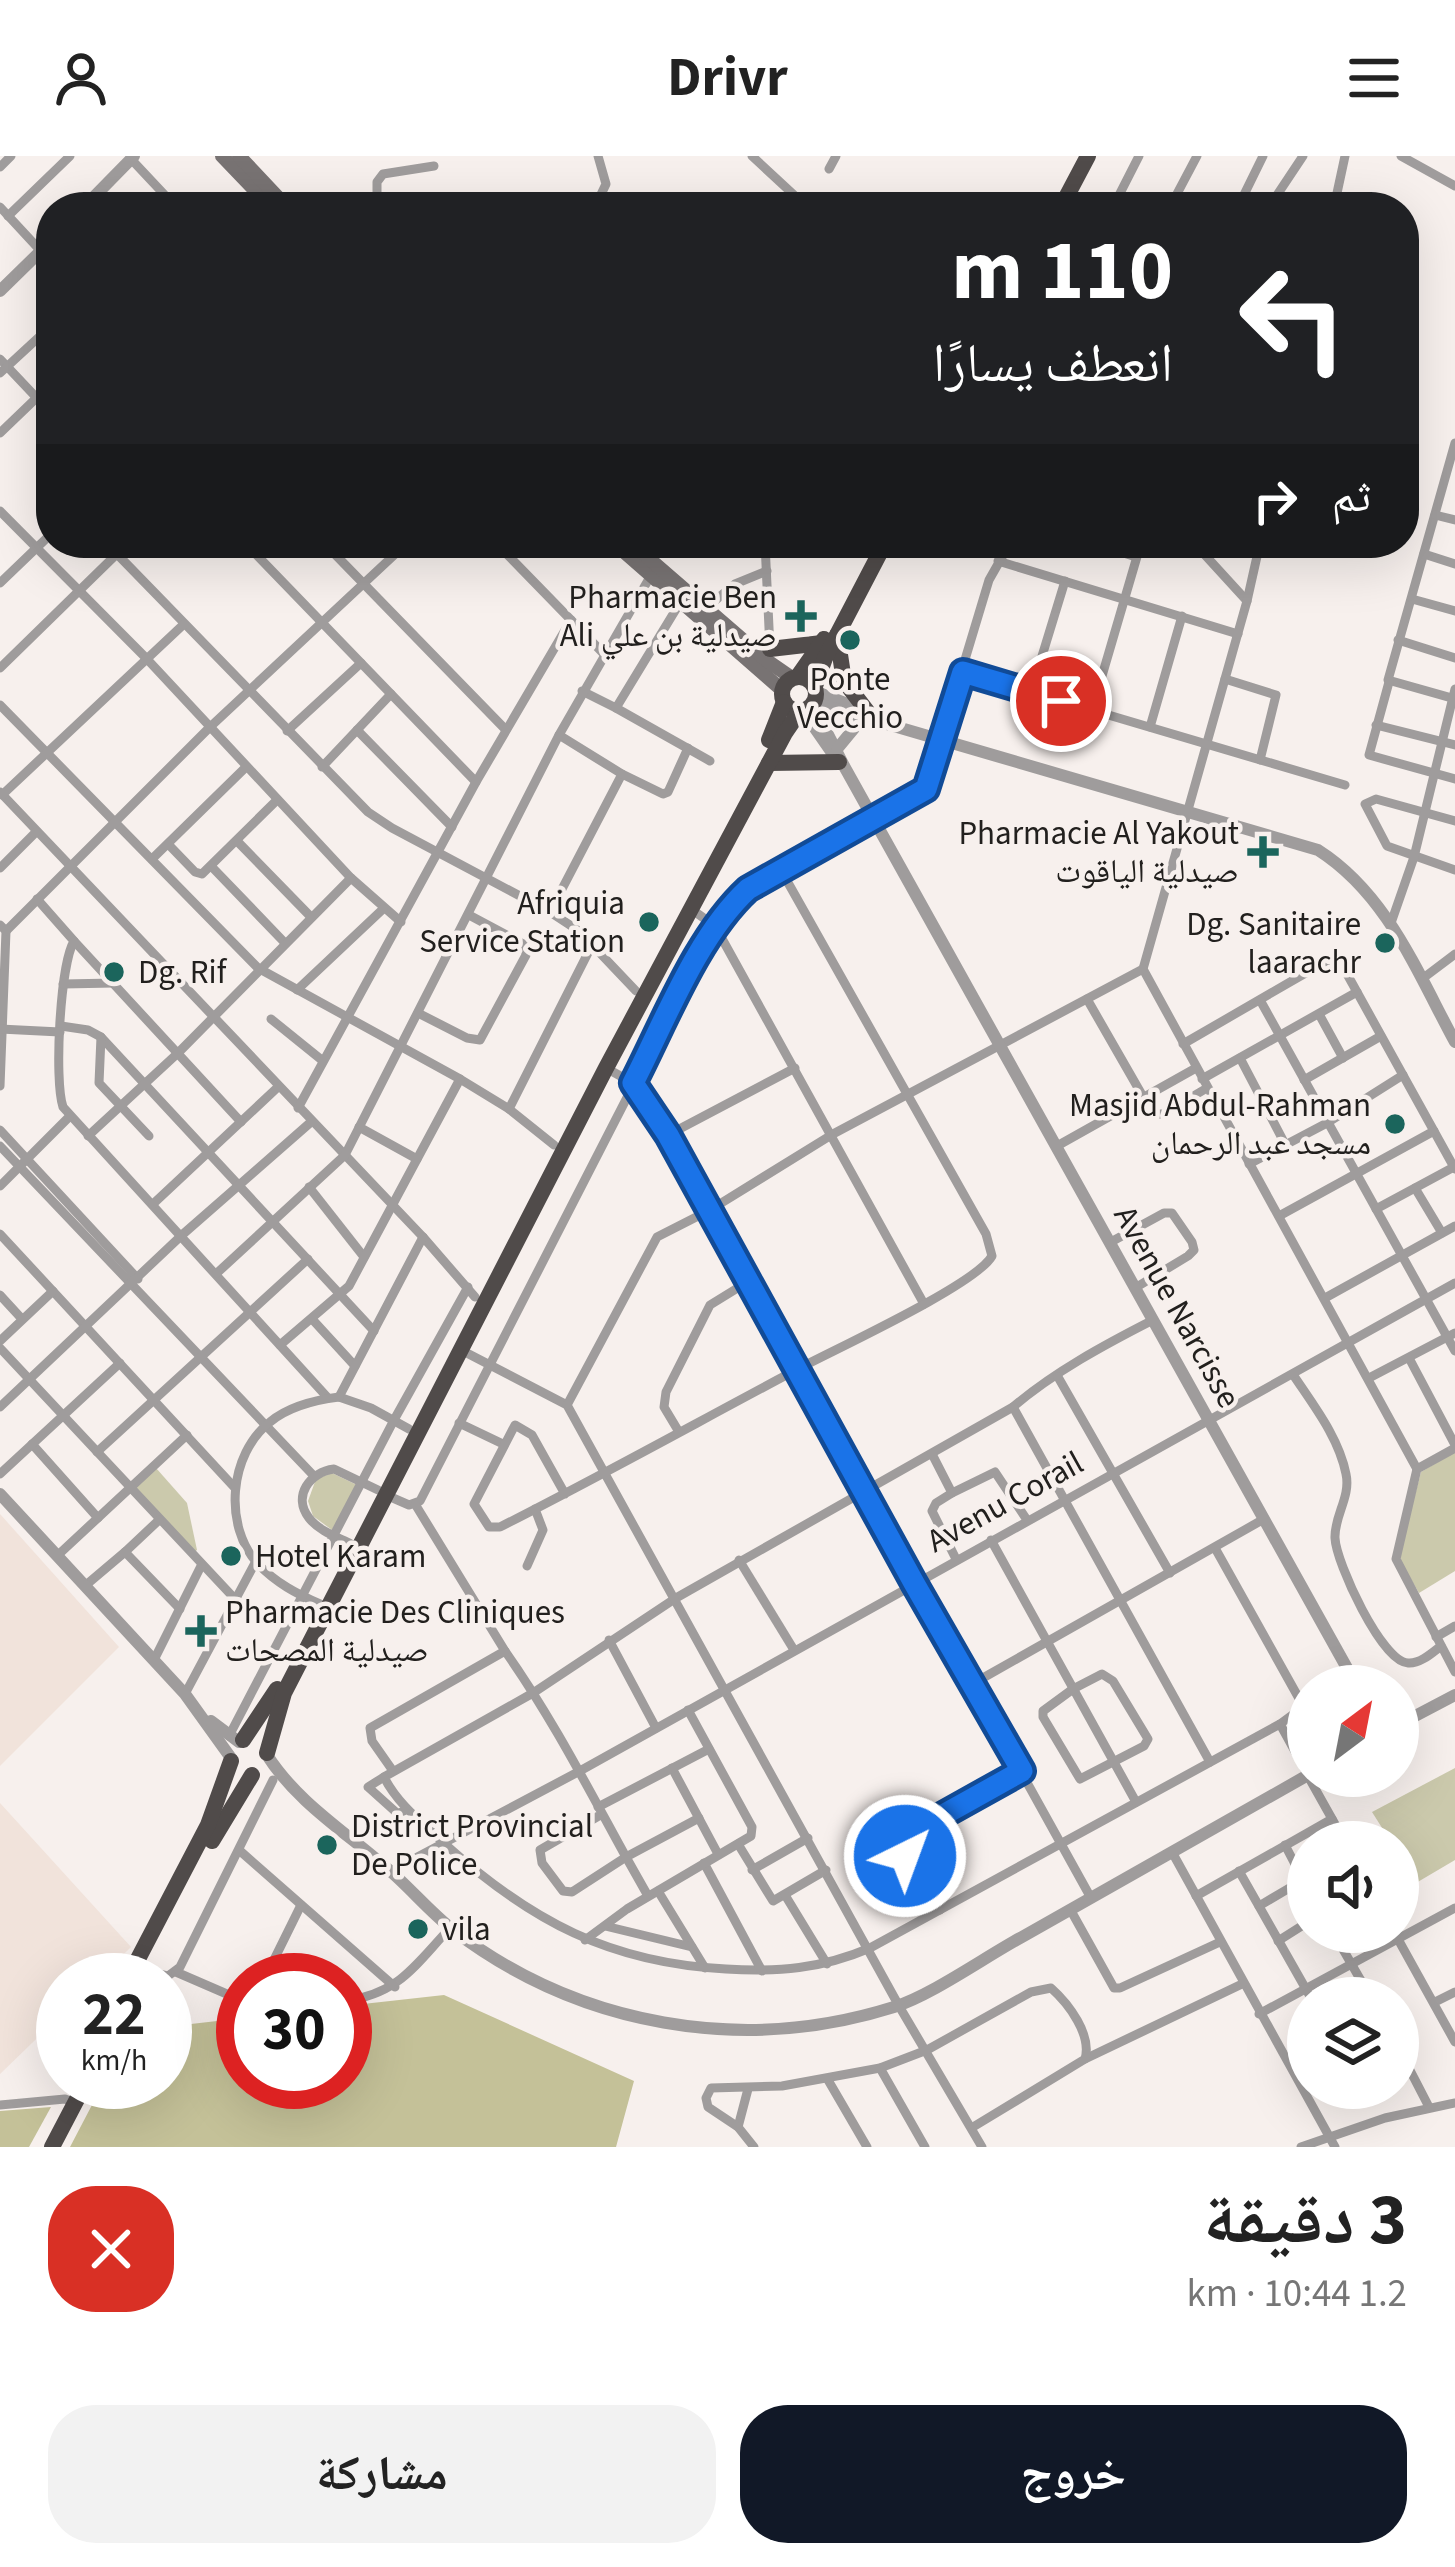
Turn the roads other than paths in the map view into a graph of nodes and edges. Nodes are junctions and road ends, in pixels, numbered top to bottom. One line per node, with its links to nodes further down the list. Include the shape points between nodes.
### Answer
1 (11, 156): 18 (street)
2 (70, 156): 35 (street)
3 (222, 156): 23 (main road)
4 (239, 156): 24 (main road)
5 (598, 156): 26 (street)
6 (752, 156): 27 (street)
7 (836, 156): 19 (street)
8 (1077, 156): 28 (highway)
9 (1088, 156): 29 (highway)
10 (1139, 156): 30 (street)
11 (1197, 156): 31 (street)
12 (1304, 156): 33 (street)
13 (1345, 156): 34 (street)
14 (1401, 156): 20 (street)
15 (131, 157): 21 (street); 22 (street)
16 (1259, 157): 32 (street)
17 (434, 166): 25 (street, via 383,174)
18 (0, 167)
19 (829, 169)
20 (1455, 186)
21 (98, 192)
22 (161, 192)
23 (257, 192)
24 (273, 192)
25 (377, 192)
26 (602, 192)
27 (789, 192)
28 (1058, 192)
29 (1069, 192)
30 (1121, 192)
31 (1178, 192)
32 (1244, 192)
33 (1279, 192)
34 (1337, 192)
35 (4, 212): 36 (street)
36 (36, 241)
37 (36, 262): 38 (street)
38 (0, 291)
39 (36, 338): 40 (street)
40 (2, 366): 41 (street)
41 (36, 397)
42 (36, 399): 43 (street)
43 (0, 433)
44 (1455, 443): 45 (street)
45 (1450, 478): 47 (street)
46 (0, 511): 49 (street)
47 (1435, 515): 48 (street); 50 (street)
48 (1455, 520)
49 (36, 548): 72 (street)
50 (1424, 554): 68 (street); 76 (street)
51 (45, 558): 74 (street)
52 (112, 558): 74 (street)
53 (120, 558): 84 (street)
54 (260, 558): 83 (street)
55 (339, 558): 73 (street)
56 (391, 558): 73 (street)
57 (511, 558): 82 (street)
58 (636, 558): 69 (main road)
59 (644, 558): 69 (main road)
60 (766, 558): 70 (street)
61 (867, 558): 86 (highway)
62 (876, 558): 86 (highway)
63 (1000, 558): 67 (street)
64 (1136, 558): 75 (street)
65 (1208, 558): 78 (street)
66 (1257, 558): 78 (street)
67 (998, 561): 71 (street); 94 (street)
68 (1455, 564)
69 (654, 570): 77 (main road); 80 (main road); 88 (street)
70 (767, 572): 80 (street, via 735,584); 89 (street)
71 (1065, 581): 75 (street); 99 (street)
72 (0, 583)
73 (364, 584): 83 (street); 112 (street)
74 (77, 592): 90 (street); 93 (street)
75 (1123, 599): 81 (street); 105 (street)
76 (1412, 599): 79 (street); 87 (street)
77 (681, 601): 80 (main road); 104 (street)
78 (1247, 601): 85 (street)
79 (1455, 611)
80 (703, 612): 89 (main road); 101 (main road)
81 (1182, 616): 85 (street); 108 (street)
82 (571, 620): 88 (street); 112 (street)
83 (322, 623): 92 (street); 98 (street)
84 (184, 624): 90 (street); 98 (street)
85 (1238, 634): 95 (street)
86 (829, 639): 89 (highway); 101 (highway); 106 (highway, via 844,681)
87 (1398, 640): 91 (street); 96 (street)
88 (603, 653): 97 (street)
89 (768, 654): 101 (main road)
90 (146, 658): 109 (street); 119 (street)
91 (1455, 658)
92 (361, 663): 100 (street); 110 (street)
93 (0, 668)
94 (963, 672): 99 (street); 114 (street)
95 (1225, 679): 116 (street); 121 (street, via 1276,695)
96 (1389, 682): 102 (street); 107 (street)
97 (582, 691): 104 (street); 113 (street)
98 (249, 692): 109 (street); 110 (street)
99 (1031, 692): 105 (street)
100 (392, 694): 111 (street); 129 (street)
101 (802, 695): 106 (street); 120 (street, Avenue Narcisse); 123 (highway); 173 (highway, via 772,735)
102 (1454, 696): 115 (street)
103 (0, 705): 119 (street)
104 (616, 708): 118 (street)
105 (1092, 710): 108 (street)
106 (871, 715): 114 (street); 120 (street)
107 (1376, 725): 115 (street); 127 (street, via 1370,757)
108 (1150, 727): 116 (street)
109 (209, 728): 124 (street); 137 (street)
110 (287, 730): 125 (street)
111 (357, 730): 125 (street); 138 (street)
112 (506, 730): 129 (street)
113 (559, 735): 126 (street); 151 (street)
114 (943, 739): 133 (street); 135 (street, via 926,789)
115 (1442, 741): 117 (street); 127 (street)
116 (1207, 744): 121 (street); 133 (street)
117 (1455, 745)
118 (688, 748): 122 (street); 126 (street, via 663,794)
119 (45, 751): 131 (street); 137 (street)
120 (840, 759): 123 (highway); 135 (street, Avenue Narcisse)
121 (1260, 760): 130 (street)
122 (710, 761)
123 (770, 763): 154 (highway)
124 (246, 767): 132 (street); 141 (street)
125 (322, 767): 142 (street, via 382,822)
126 (622, 774): 155 (street)
127 (1435, 774): 128 (street); 134 (street)
128 (1455, 779)
129 (476, 782): 138 (street)
130 (1345, 785)
131 (1, 793): 139 (street)
132 (278, 800): 140 (street); 150 (street)
133 (1190, 810): 159 (street, via 1318,850 1354,877); 167 (street)
134 (1425, 813): 136 (street); 143 (street); 143 (street, via 1376,799 1365,805 1387,846)
135 (876, 820): 149 (street); 189 (street, Avenue Narcisse)
136 (1455, 821)
137 (116, 823): 144 (street); 146 (street)
138 (452, 827): 142 (street)
139 (36, 832): 145 (street); 146 (street)
140 (237, 841): 147 (street); 157 (street)
141 (167, 844): 144 (street); 147 (street, via 195,872)
142 (439, 852): 151 (street); 158 (street)
143 (1414, 857): 148 (street); 159 (street)
144 (152, 860): 166 (street)
145 (1, 865)
146 (69, 866): 152 (street); 179 (street)
147 (211, 866): 163 (street)
148 (1455, 870)
149 (782, 872): 160 (street, via 748,889); 206 (street)
150 (351, 878): 153 (street); 157 (street)
151 (488, 878): 155 (street); 156 (street)
152 (37, 898): 161 (street); 162 (street)
153 (383, 909): 158 (street); 172 (street)
154 (691, 910): 160 (street); 195 (highway)
155 (550, 912): 164 (street)
156 (470, 915): 177 (street); 177 (street, via 527,947 490,1024 476,1041)
157 (311, 917): 163 (street)
158 (401, 922): 180 (street)
159 (1391, 923): 169 (street)
160 (716, 926): 196 (street); 201 (street)
161 (3, 928): 168 (street)
162 (74, 941): 170 (street); 171 (street)
163 (285, 943): 166 (street)
164 (592, 945): 173 (street); 210 (street)
165 (1455, 954): 169 (street)
166 (258, 968): 172 (street); 179 (street)
167 (1143, 968): 175 (street); 188 (street)
168 (3, 969): 182 (street)
169 (1421, 980): 187 (street)
170 (114, 983): 171 (street); 191 (street)
171 (63, 984): 183 (street)
172 (297, 990): 180 (street)
173 (636, 991): 223 (highway)
174 (1357, 992): 176 (street, via 1341,967 1325,963); 178 (street); 186 (street)
175 (1087, 999): 189 (street); 207 (street)
176 (1260, 1000): 185 (street); 188 (street)
177 (418, 1013): 190 (street)
178 (1319, 1014): 185 (street); 193 (street)
179 (213, 1016): 191 (street); 205 (street)
180 (347, 1017): 190 (street); 194 (street)
181 (272, 1019): 194 (street)
182 (2, 1029): 183 (street); 204 (street)
183 (61, 1029): 184 (street); 211 (street, via 58,1088)
184 (101, 1036): 202 (street); 208 (street, via 99,1083)
185 (1280, 1036): 192 (street); 200 (street)
186 (1382, 1036): 193 (street); 198 (street)
187 (1455, 1042)
188 (1183, 1044): 197 (street)
189 (1001, 1046): 206 (street); 225 (street, Avenue Narcisse)
190 (401, 1047): 199 (street); 215 (street)
191 (178, 1053): 202 (street); 212 (street)
192 (1240, 1058): 203 (street); 222 (street)
193 (1343, 1058): 200 (street)
194 (323, 1061): 209 (street)
195 (606, 1068): 201 (street); 274 (highway)
196 (795, 1068): 218 (street); 219 (street)
197 (1196, 1068): 203 (street); 207 (street)
198 (1403, 1075): 214 (street); 217 (street)
199 (460, 1079): 210 (street); 228 (street)
200 (1304, 1080): 214 (street)
201 (633, 1083): 219 (street); 279 (street)
202 (144, 1084): 208 (street); 226 (street)
203 (1204, 1084): 207 (street, via 1159,1116); 230 (street)
204 (0, 1086)
205 (278, 1087): 209 (street); 212 (street)
206 (908, 1095): 218 (street); 263 (street, via 992,1251 985,1268)
207 (1142, 1098): 225 (street)
208 (120, 1106): 220 (street); 221 (street)
209 (298, 1108): 213 (street)
210 (509, 1109): 223 (street)
211 (69, 1117): 220 (street); 229 (street)
212 (242, 1122): 226 (street)
213 (310, 1122): 227 (street); 233 (street)
214 (1327, 1123): 222 (street); 232 (street)
215 (359, 1127): 227 (street); 228 (street)
216 (0, 1130): 229 (street)
217 (1434, 1131): 231 (street); 232 (street)
218 (833, 1134): 240 (street); 263 (street)
219 (668, 1135): 240 (street)
220 (88, 1136): 237 (street)
221 (149, 1136)
222 (1286, 1144): 230 (street)
223 (554, 1145): 258 (highway)
224 (0, 1146): 229 (street)
225 (1057, 1146): 248 (street, Avenue Narcisse)
226 (210, 1152): 233 (street); 237 (street)
227 (344, 1154): 235 (street); 238 (street)
228 (417, 1159): 238 (street)
229 (22, 1162): 234 (street); 254 (street)
230 (1249, 1164): 241 (street)
231 (1454, 1168): 236 (street)
232 (1355, 1172): 239 (street); 241 (street)
233 (239, 1184): 242 (street); 246 (street)
234 (0, 1186)
235 (309, 1187): 242 (street); 250 (street)
236 (1415, 1188): 239 (street); 244 (street)
237 (153, 1204): 246 (street)
238 (392, 1206): 247 (street); 250 (street)
239 (1376, 1209): 249 (street)
240 (710, 1210): 253 (street); 288 (street, via 651,1244)
241 (1279, 1216): 261 (street)
242 (273, 1221): 251 (street); 252 (street)
243 (1455, 1226): 244 (street)
244 (1442, 1233): 249 (street)
245 (0, 1234): 257 (street)
246 (182, 1235): 252 (street); 254 (street)
247 (423, 1237): 258 (street); 269 (street)
248 (1109, 1243): 256 (street, Avenue Narcisse); 256 (street, via 1163,1213 1172,1213 1192,1242 1188,1256)
249 (1402, 1255): 261 (street); 262 (street)
250 (364, 1257): 260 (street)
251 (308, 1258): 260 (street); 264 (street)
252 (217, 1273): 264 (street)
253 (749, 1281): 281 (street); 296 (street, via 710,1305 664,1396)
254 (134, 1282): 268 (street); 276 (street)
255 (1455, 1282): 262 (street, Avenu Corail)
256 (1135, 1288): 267 (street, Avenue Narcisse)
257 (52, 1291): 265 (street); 268 (street)
258 (472, 1292): 295 (highway)
259 (0, 1295): 265 (street)
260 (342, 1295): 266 (street); 269 (street)
261 (1325, 1298): 271 (street)
262 (1426, 1299): 270 (street); 271 (street, Avenu Corail)
263 (924, 1304): 281 (street)
264 (251, 1311): 273 (street); 276 (street)
265 (22, 1319): 272 (street)
266 (313, 1319): 273 (street); 280 (street)
267 (1154, 1320): 283 (street); 292 (street, Avenue Narcisse)
268 (86, 1327): 278 (street); 285 (street)
269 (374, 1331): 280 (street)
270 (1451, 1335): 275 (street); 277 (street)
271 (1351, 1343): 282 (street, Avenu Corail); 284 (street)
272 (0, 1344): 285 (street)
273 (280, 1345): 286 (street)
274 (461, 1350): 279 (street); 310 (highway)
275 (1455, 1352)
276 (198, 1356): 287 (street); 294 (street)
277 (1409, 1358): 284 (street); 300 (street)
278 (120, 1363): 287 (street); 291 (street)
279 (489, 1363): 288 (street); 293 (street)
280 (356, 1366): 286 (street)
281 (798, 1369): 296 (street); 311 (street)
282 (1294, 1376): 292 (street, Avenu Corail); 343 (street, via 1346,1473 1335,1544 1355,1594 1401,1662 1416,1662)
283 (1058, 1378): 290 (street); 304 (street)
284 (1369, 1378): 303 (street)
285 (29, 1379): 289 (street); 291 (street)
286 (334, 1398): 294 (street); 295 (street)
287 (152, 1400): 297 (street); 301 (street)
288 (566, 1405): 307 (street)
289 (0, 1407)
290 (1013, 1407): 302 (street); 315 (street)
291 (63, 1415): 298 (street); 301 (street)
292 (1210, 1421): 304 (street, Avenu Corail); 319 (street, Avenue Narcisse)
293 (459, 1423): 299 (street); 316 (street)
294 (267, 1424): 306 (street); 309 (street)
295 (402, 1425): 310 (highway)
296 (679, 1432): 307 (street)
297 (187, 1435): 308 (street); 309 (street)
298 (32, 1444): 305 (street); 318 (street)
299 (503, 1444): 314 (street, via 515,1425 525,1430); 317 (street, via 474,1504 493,1529)
300 (1455, 1447): 303 (street)
301 (97, 1452): 308 (street)
302 (932, 1454): 311 (street); 313 (street)
303 (1417, 1468): 343 (street, via 1396,1559)
304 (1114, 1473): 315 (street, Avenu Corail); 332 (street)
305 (0, 1474)
306 (314, 1475): 310 (street, via 334,1469); 322 (street, via 304,1511)
307 (604, 1475): 314 (street); 335 (street)
308 (130, 1488): 318 (street); 320 (street)
309 (235, 1488): 329 (street, via 242,1538)
310 (376, 1489): 316 (street); 322 (highway); 363 (highway, via 284,1693)
311 (864, 1492): 328 (street); 333 (street)
312 (0, 1493): 326 (street)
313 (952, 1493): 321 (street, via 995,1472); 327 (street, via 932,1508)
314 (565, 1494): 317 (street)
315 (1065, 1499): 321 (street, Avenu Corail); 337 (street)
316 (415, 1504): 344 (street)
317 (535, 1509): 331 (street, via 543,1530)
318 (98, 1518): 326 (street)
319 (1264, 1519): 324 (street); 347 (street, Avenue Narcisse)
320 (159, 1520): 325 (street); 330 (street)
321 (1027, 1520): 323 (street, Avenu Corail)
322 (342, 1540): 338 (highway)
323 (991, 1540): 327 (street, Avenu Corail); 342 (street)
324 (1216, 1548): 332 (street); 358 (street, via 1300,1698 1299,1710)
325 (125, 1552): 334 (street); 339 (street)
326 (58, 1555): 334 (street)
327 (956, 1559): 333 (street, Avenu Corail)
328 (740, 1560): 335 (street); 345 (street)
329 (256, 1562): 336 (street); 338 (street)
330 (201, 1566): 336 (street); 339 (street)
331 (527, 1566)
332 (1170, 1573): 337 (street)
333 (914, 1583): 345 (street, Avenu Corail); 349 (street)
334 (86, 1586): 346 (street)
335 (676, 1598): 341 (street); 351 (street)
336 (235, 1599): 353 (street)
337 (1121, 1599): 342 (street); 365 (street)
338 (312, 1601): 361 (highway, via 277,1689)
339 (180, 1609): 346 (street)
340 (1455, 1626): 343 (street)
341 (608, 1640): 352 (street); 359 (street)
342 (1046, 1641): 349 (street); 350 (street)
343 (1438, 1642): 348 (street)
344 (505, 1651): 352 (street); 369 (street, via 370,1728)
345 (794, 1651): 351 (street, Avenu Corail)
346 (154, 1660): 353 (street)
347 (1345, 1665)
348 (1455, 1672)
349 (974, 1683): 367 (street)
350 (1073, 1688): 364 (street); 364 (street, via 1043,1717 1080,1778); 364 (street, via 1108,1676 1148,1739)
351 (725, 1689): 355 (street, Avenu Corail); 379 (street)
352 (533, 1693): 368 (street); 369 (street)
353 (185, 1694): 356 (street)
354 (1455, 1695): 357 (street)
355 (688, 1710): 359 (street, Avenu Corail); 362 (street)
356 (197, 1711): 361 (street); 361 (street)
357 (1419, 1714)
358 (1280, 1724): 360 (street); 365 (street)
359 (656, 1728): 368 (street, Avenu Corail)
360 (1287, 1737)
361 (234, 1747): 363 (highway, via 255,1740); 370 (highway, via 240,1773); 394 (highway)
362 (709, 1749): 366 (street); 382 (street, via 752,1827)
363 (267, 1754): 370 (highway); 371 (street)
364 (1114, 1762): 374 (street)
365 (1210, 1762): 374 (street)
366 (672, 1768): 376 (street); 377 (street)
367 (1022, 1771): 380 (street); 403 (street, via 905,1840 905,1856)
368 (578, 1772): 376 (street); 381 (street, Avenu Corail)
369 (388, 1774): 375 (street); 375 (street, via 368,1787 392,1812)
370 (260, 1776): 371 (street); 385 (street); 394 (highway)
371 (292, 1788): 392 (street)
372 (1287, 1788): 386 (street)
373 (1320, 1797): 378 (street)
374 (1136, 1802): 380 (street)
375 (407, 1809): 381 (street)
376 (600, 1810): 388 (street); 388 (street, via 543,1847 542,1863 567,1892)
377 (699, 1817): 387 (street); 388 (street)
378 (1332, 1819): 383 (street)
379 (808, 1838): 390 (street); 391 (street)
380 (1062, 1842): 399 (street); 403 (street)
381 (445, 1844): 392 (street, Avenu Corail); 409 (street, via 523,1907)
382 (738, 1844): 387 (street); 390 (street)
383 (1285, 1845): 384 (street); 393 (street)
384 (1287, 1849)
385 (239, 1850): 400 (street); 416 (street)
386 (1172, 1852): 398 (street); 399 (street)
387 (718, 1854): 389 (street)
388 (626, 1858): 395 (street)
389 (704, 1863): 395 (street); 424 (street)
390 (752, 1870): 397 (street, via 768,1898)
391 (826, 1870): 397 (street); 413 (street)
392 (391, 1871): 407 (street)
393 (1239, 1871): 398 (street); 401 (street)
394 (181, 1888): 414 (highway); 415 (highway)
395 (653, 1893): 406 (street); 412 (street)
396 (1287, 1893): 401 (street)
397 (785, 1894): 421 (street)
398 (1196, 1896): 411 (street)
399 (1091, 1898): 404 (street)
400 (301, 1905): 417 (street); 429 (street)
401 (1259, 1906): 410 (street)
402 (1455, 1907): 405 (street)
403 (940, 1910): 413 (street)
404 (1070, 1910): 411 (street, via 1114,1988); 434 (street)
405 (1419, 1924)
406 (605, 1926): 409 (street); 412 (street)
407 (450, 1928): 429 (street); 434 (street, via 539,1982 648,2021 780,2029)
408 (1287, 1935): 410 (street)
409 (586, 1940): 423 (street)
410 (1278, 1941): 425 (street)
411 (1220, 1942): 428 (street)
412 (692, 1947): 423 (street)
413 (870, 1948): 421 (street); 434 (street)
414 (143, 1953)
415 (152, 1953)
416 (186, 1953)
417 (277, 1953)
418 (1345, 1953): 422 (street)
419 (1368, 1953): 422 (street)
420 (1406, 1953): 433 (street)
421 (826, 1964): 424 (street)
422 (1351, 1964): 426 (street); 427 (street)
423 (705, 1968): 424 (street)
424 (762, 1971)
425 (1299, 1977)
426 (1332, 1977)
427 (1359, 1977)
428 (1242, 1984): 435 (street); 438 (street)
429 (395, 1987): 431 (street)
430 (1455, 1992): 433 (street)
431 (372, 1997)
432 (1287, 2002): 435 (street)
433 (1435, 2002): 436 (street)
434 (899, 2006): 437 (street)
435 (1259, 2014): 451 (street)
436 (1455, 2042)
437 (927, 2050): 438 (street, via 1042,1987 1060,1995 1076,2020); 439 (street); 450 (street)
438 (1085, 2060): 450 (street)
439 (880, 2068): 440 (street); 456 (street)
440 (828, 2080): 442 (street); 455 (street)
441 (1419, 2086): 446 (street)
442 (748, 2089): 449 (street); 449 (street, via 707,2093 711,2111)
443 (36, 2100): 445 (street)
444 (1455, 2102): 446 (street)
445 (0, 2105)
446 (1430, 2107): 451 (street)
447 (63, 2109): 452 (highway)
448 (66, 2109): 453 (highway)
449 (738, 2127): 454 (street)
450 (973, 2127): 457 (street)
451 (1332, 2143): 458 (street)
452 (40, 2147)
453 (52, 2147)
454 (754, 2147)
455 (867, 2147)
456 (925, 2147)
457 (982, 2147)
458 (1301, 2147)

